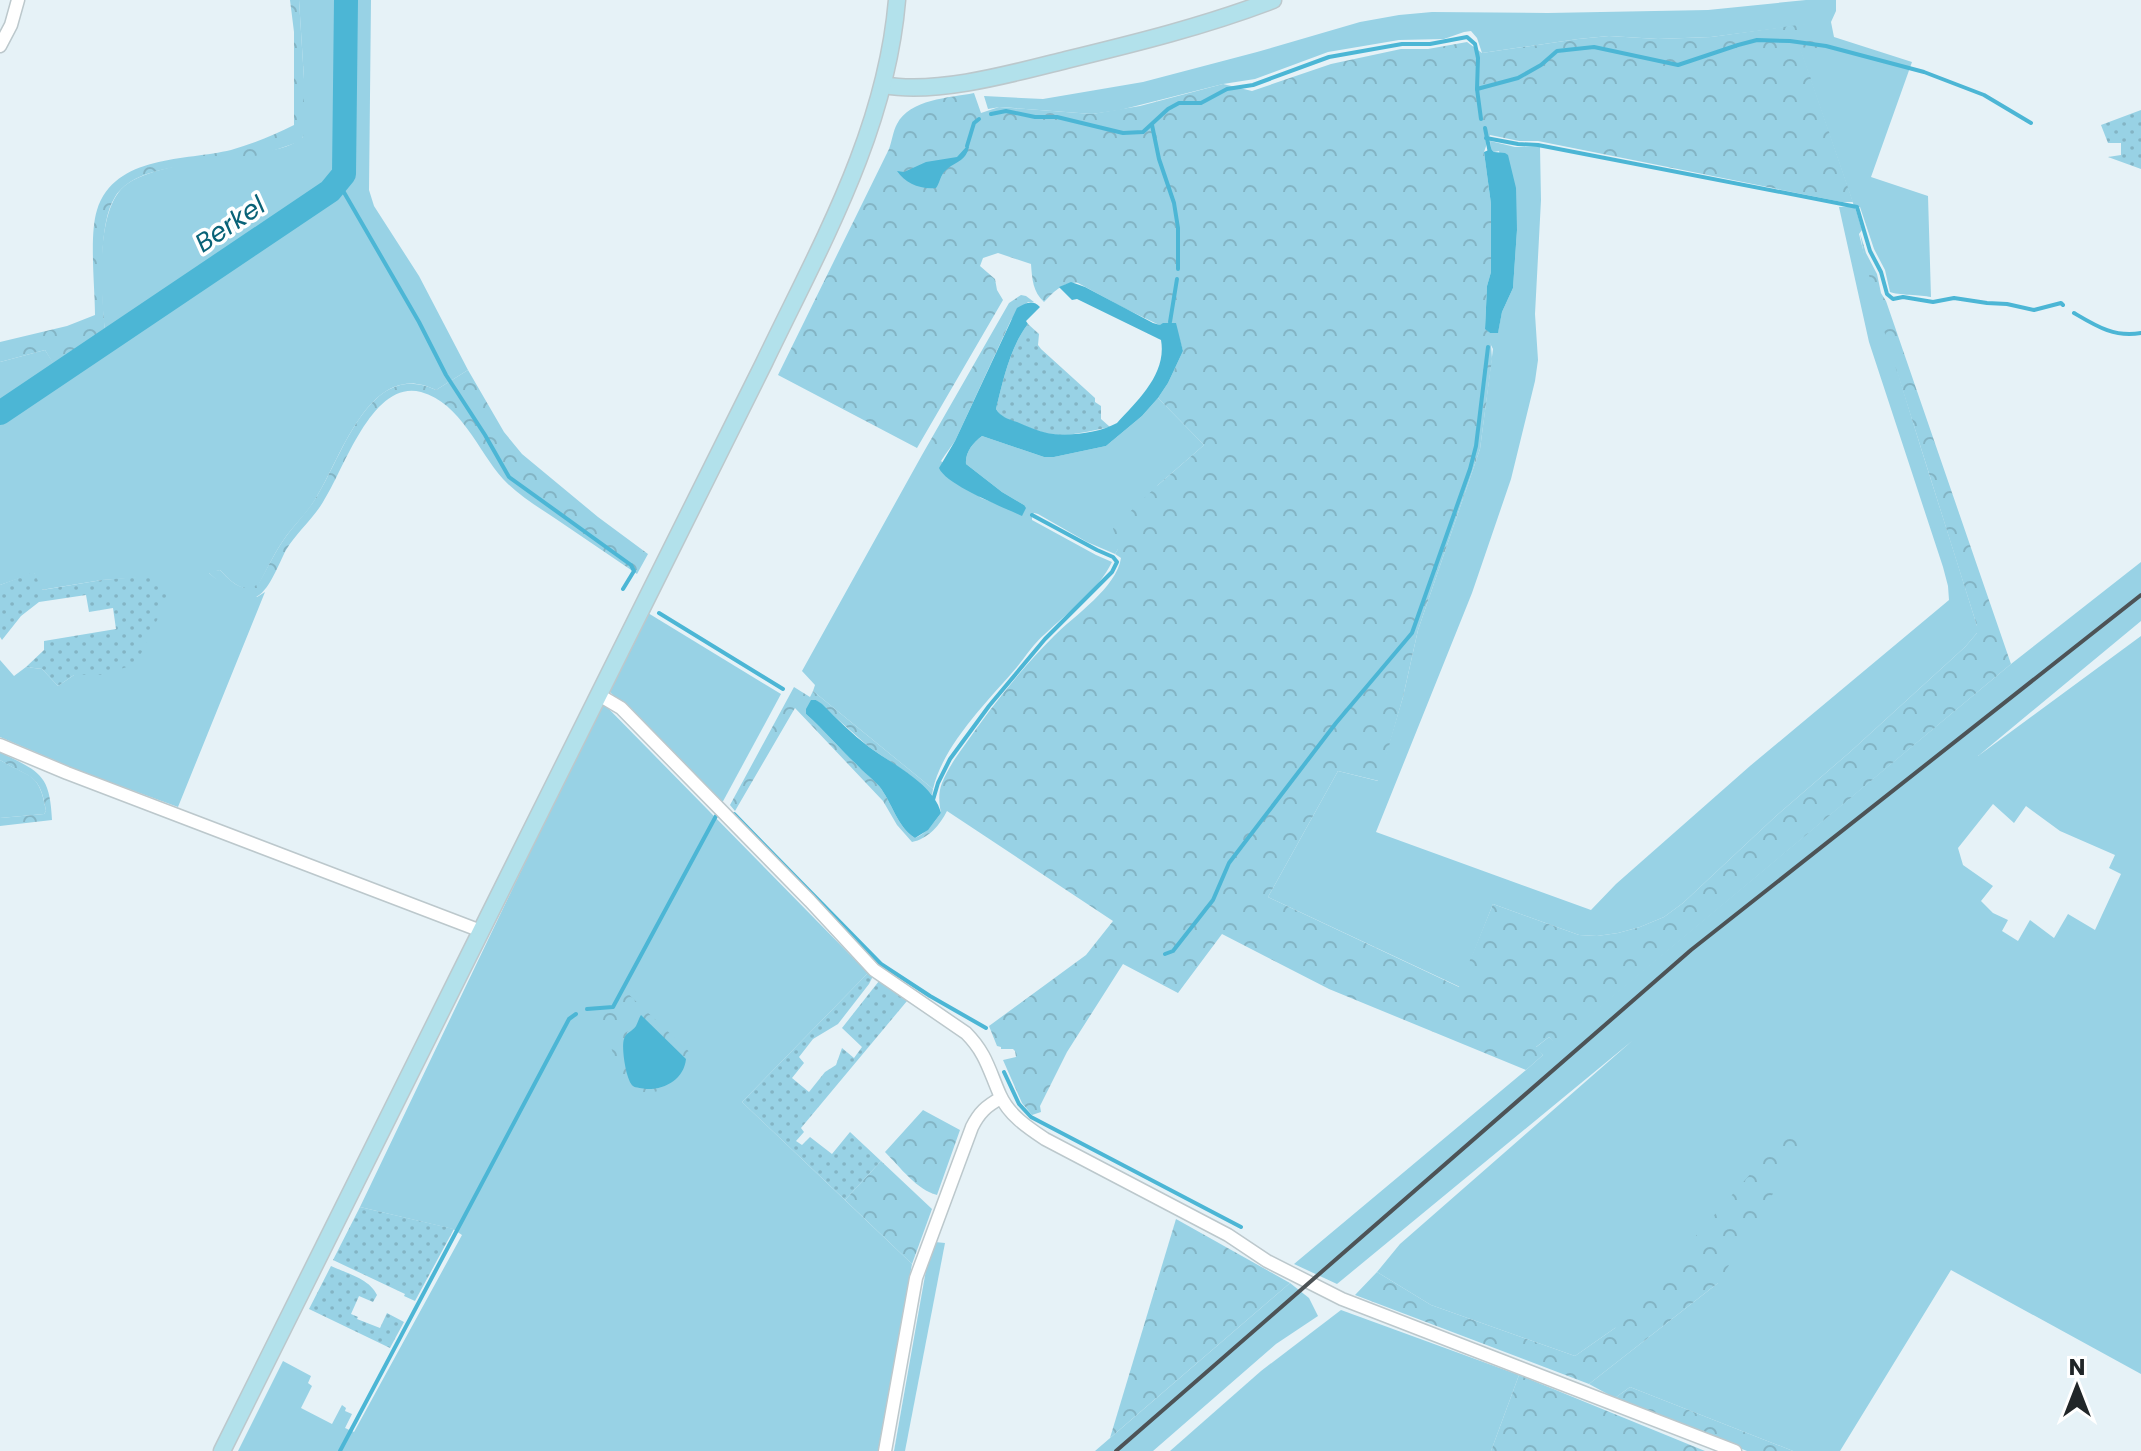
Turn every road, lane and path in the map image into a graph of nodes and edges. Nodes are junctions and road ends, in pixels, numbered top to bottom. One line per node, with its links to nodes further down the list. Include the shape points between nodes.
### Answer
1 (18, 0): 4 (street)
2 (897, 0): 5 (main road)
3 (1273, 0): 5 (main road, via 1173,33 977,81)
4 (0, 46)
5 (884, 85): 6 (main road, via 843,200)
6 (599, 695): 8 (main road); 9 (street, via 621,708 874,970 978,1044)
7 (0, 745): 8 (street)
8 (481, 931): 10 (main road)
9 (1001, 1098): 11 (street, via 979,1113 972,1127 916,1278); 12 (street, via 1021,1123 1045,1139 1342,1299)
10 (222, 1451)
11 (885, 1451)
12 (1735, 1451)

